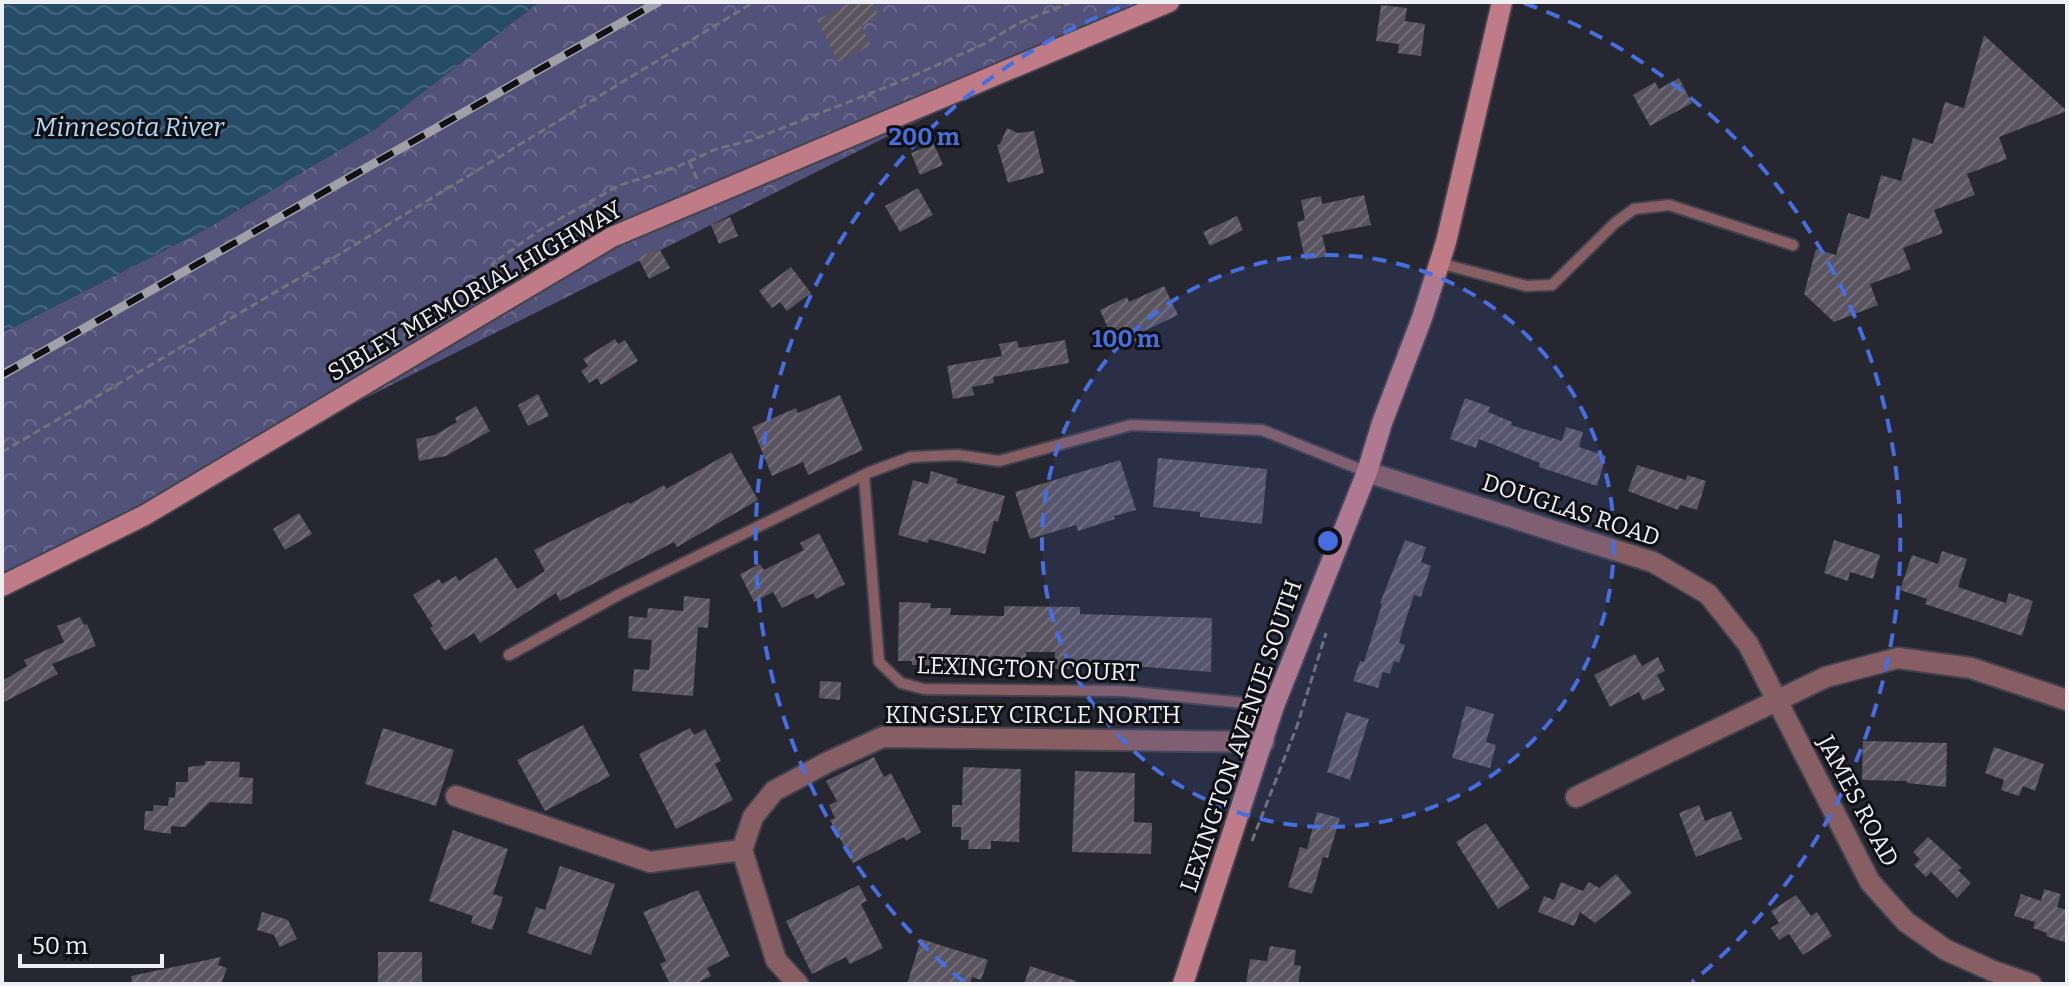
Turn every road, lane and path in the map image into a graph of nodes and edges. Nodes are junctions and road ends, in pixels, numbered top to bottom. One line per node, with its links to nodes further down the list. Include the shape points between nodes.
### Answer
1 (754, 2): 8 (path)
2 (1072, 2): 7 (path, via 871,94 618,186)
3 (1169, 2): 11 (main road, SIBLEY MEMORIAL HIGHWAY, via 612,237 145,515)
4 (1502, 2): 6 (main road, LEXINGTON AVENUE SOUTH)
5 (1793, 245): 6 (lane, via 1669,205 1634,209 1552,285 1526,286)
6 (1439, 263): 9 (main road, LEXINGTON AVENUE SOUTH)
7 (492, 264)
8 (2, 452)
9 (1367, 472): 10 (lane, via 1262,430 1131,425 999,461 958,455 911,457); 15 (street, DOUGLAS ROAD, via 1653,562 1708,594 1748,644); 16 (main road, LEXINGTON AVENUE SOUTH)
10 (864, 476): 13 (lane, via 620,594); 16 (lane, LEXINGTON COURT, via 879,662 901,683 924,689 1124,691)
11 (2, 586)
12 (1330, 620): 20 (path, via 1297,726)
13 (509, 655)
14 (2067, 700): 15 (street, via 1971,668 1898,658 1826,677)
15 (1775, 701): 19 (street); 24 (street, JAMES ROAD, via 1870,882 1906,922 1946,950)
16 (1274, 706): 17 (main road, LEXINGTON AVENUE SOUTH)
17 (1264, 742): 21 (street, KINGSLEY CIRCLE NORTH, via 883,737 774,791 753,817); 23 (main road, LEXINGTON AVENUE SOUTH)
18 (456, 796): 21 (street, via 650,862)
19 (1576, 797)
20 (1251, 843)
21 (742, 850): 22 (street, via 776,960)
22 (798, 984)
23 (1183, 984)
24 (2031, 984)

